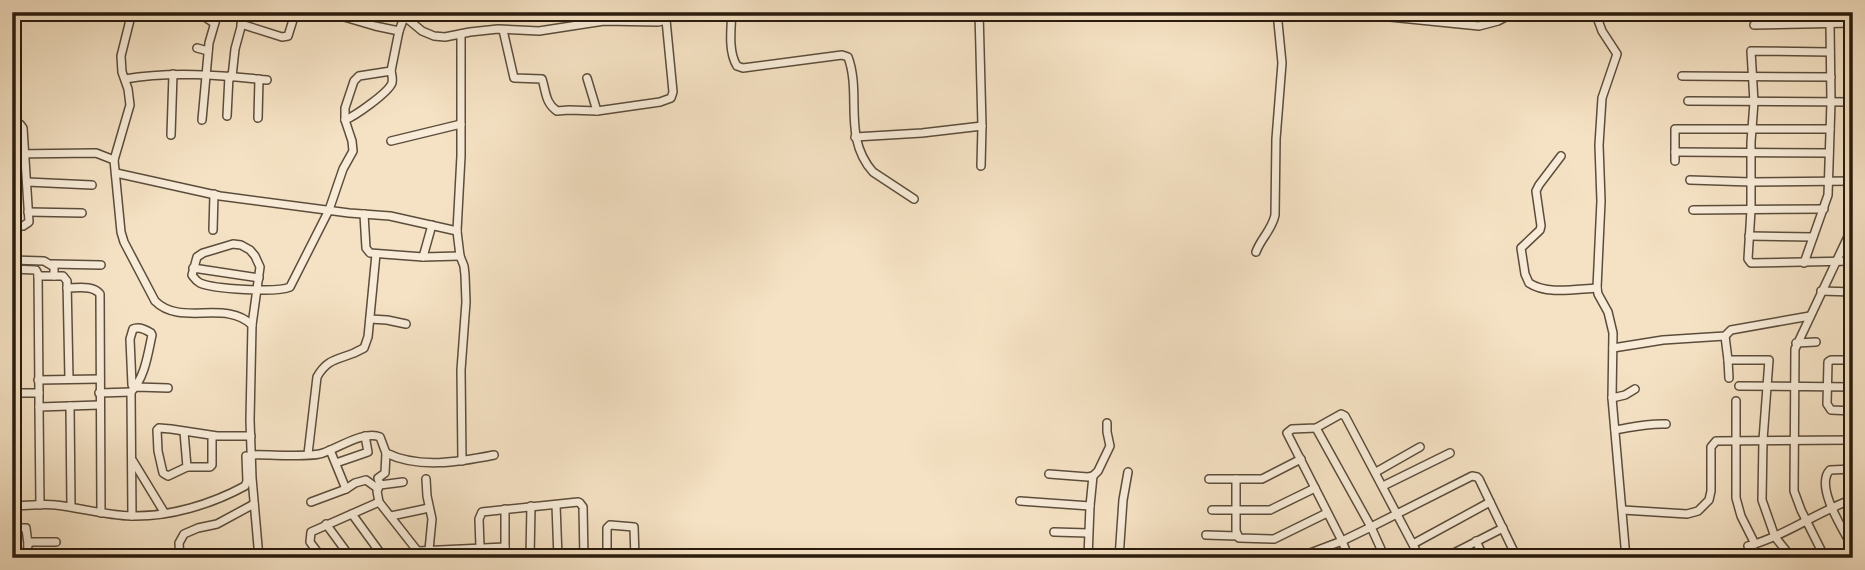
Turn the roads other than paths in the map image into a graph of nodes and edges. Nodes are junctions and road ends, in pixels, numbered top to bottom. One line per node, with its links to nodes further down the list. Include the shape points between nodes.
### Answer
1 (132, 12): 35 (street, via 121,56)
2 (218, 12): 16 (street)
3 (245, 12): 18 (street)
4 (672, 12): 15 (street)
5 (732, 12): 51 (street, via 732,51 737,66 848,58)
6 (979, 12): 47 (street)
7 (1277, 12): 83 (street, via 1282,63 1275,215)
8 (1376, 12): 9 (street, via 1479,26)
9 (1515, 12)
10 (1595, 12): 99 (street, via 1617,57 1602,97)
11 (1831, 12): 19 (street)
12 (309, 14): 18 (street, via 296,16 288,36 282,37); 22 (street, via 334,14)
13 (405, 14): 22 (street); 23 (street, via 434,36)
14 (205, 17): 16 (street)
15 (666, 20): 21 (street); 40 (street, via 673,96)
16 (214, 23): 25 (street)
17 (1853, 23): 19 (street)
18 (241, 24): 31 (street)
19 (1830, 24): 20 (street); 26 (street)
20 (1754, 25)
21 (503, 30): 23 (street); 40 (street, via 514,78 542,79 547,100 557,111)
22 (399, 31): 27 (street)
23 (461, 34): 46 (street)
24 (197, 48): 25 (street)
25 (208, 51): 29 (street)
26 (1830, 52): 32 (street); 34 (street, via 1751,51)
27 (391, 71): 44 (street, via 393,82 388,89); 44 (street, via 359,76 354,81)
28 (173, 74): 29 (street); 35 (street); 50 (street)
29 (205, 76): 31 (street); 43 (street)
30 (1682, 76): 34 (street)
31 (230, 77): 41 (street); 42 (street, via 263,80)
32 (1830, 77): 34 (street); 38 (street)
33 (587, 78): 40 (street)
34 (1751, 78): 37 (street)
35 (125, 79): 58 (street, via 130,105)
36 (1688, 101): 37 (street)
37 (1754, 102): 38 (street); 48 (street)
38 (1830, 102): 39 (street); 49 (street)
39 (1853, 102)
40 (597, 111)
41 (227, 116)
42 (258, 118)
43 (202, 120)
44 (345, 120): 70 (street, via 353,146)
45 (12, 122): 56 (street, via 23,128)
46 (461, 124): 52 (street); 80 (street)
47 (982, 126): 51 (street); 59 (street)
48 (1751, 129): 49 (street); 53 (street); 53 (street, via 1675,129 1675,156)
49 (1830, 129): 54 (street)
50 (171, 135)
51 (855, 137): 68 (street, via 873,172)
52 (391, 141)
53 (1751, 153): 54 (street); 65 (street)
54 (1829, 153): 62 (street)
55 (12, 154): 56 (street)
56 (24, 154): 58 (street, via 96,153); 64 (street)
57 (1561, 156): 99 (street, via 1536,191 1541,228 1521,248 1527,282 1540,288)
58 (114, 160): 60 (street)
59 (981, 166)
60 (116, 173): 67 (street); 106 (street, via 124,242 155,301 173,312 237,315)
61 (1690, 180): 65 (street)
62 (1829, 181): 63 (street); 65 (street); 69 (street)
63 (1853, 181)
64 (27, 182): 66 (street); 73 (street)
65 (1751, 182): 72 (street)
66 (92, 185)
67 (214, 194): 70 (street); 79 (street)
68 (914, 199)
69 (1824, 209): 72 (street); 82 (street)
70 (329, 210): 75 (street); 100 (street, via 290,287)
71 (1693, 210): 72 (street)
72 (1751, 210): 81 (street)
73 (29, 212): 74 (street); 77 (street, via 26,225)
74 (82, 213)
75 (364, 214): 76 (street); 84 (street, via 366,251)
76 (432, 225): 80 (street); 86 (street)
77 (12, 226)
78 (1853, 226): 88 (street)
79 (213, 230)
80 (457, 231): 85 (street)
81 (1749, 236): 82 (street); 90 (street, via 1751,263)
82 (1812, 237): 90 (street)
83 (1256, 252)
84 (376, 254): 86 (street); 104 (street)
85 (460, 256): 86 (street); 155 (street, via 466,302)
86 (423, 257)
87 (12, 260): 91 (street)
88 (1835, 261): 89 (street); 90 (street); 101 (street)
89 (1853, 261)
90 (1804, 262)
91 (52, 264): 92 (street); 96 (street)
92 (101, 265)
93 (193, 268): 97 (street); 97 (street, via 203,253 236,244 256,256); 100 (street, via 192,275 201,283)
94 (12, 270): 95 (street, via 33,269)
95 (38, 276): 96 (street); 116 (street)
96 (54, 276): 98 (street, via 66,278)
97 (259, 278): 100 (street)
98 (67, 288): 114 (street); 115 (street, via 90,288 100,294)
99 (1597, 288): 110 (street, via 1612,325)
100 (255, 290): 106 (street)
101 (1821, 291): 102 (street); 103 (street)
102 (1853, 292)
103 (1810, 316): 107 (street, via 1731,330); 109 (street)
104 (370, 319): 105 (street); 150 (street, via 363,348 331,361 317,377)
105 (406, 324)
106 (252, 325): 140 (street)
107 (1726, 336): 110 (street); 111 (street)
108 (1816, 342): 109 (street)
109 (1796, 343): 117 (street)
110 (1613, 348): 128 (street)
111 (1728, 360): 113 (street); 119 (street, via 1769,360)
112 (1853, 360): 120 (street, via 1828,362)
113 (1729, 377)
114 (69, 379): 115 (street); 116 (street)
115 (100, 379): 127 (street)
116 (38, 380): 126 (street)
117 (1795, 385): 119 (street); 120 (street); 144 (street)
118 (1739, 386): 119 (street)
119 (1768, 386): 143 (street)
120 (1828, 386): 121 (street); 133 (street, via 1829,409)
121 (1853, 387)
122 (168, 388): 124 (street)
123 (1635, 389): 128 (street)
124 (134, 390): 124 (street, via 130,339 133,329 139,328 152,335); 127 (street); 154 (street)
125 (12, 393): 126 (street)
126 (39, 393): 132 (street)
127 (99, 393): 130 (street)
128 (1612, 398): 137 (street)
129 (1737, 401): 142 (street)
130 (99, 405): 131 (street); 190 (street)
131 (70, 406): 132 (street); 183 (street)
132 (39, 407): 177 (street)
133 (1853, 411)
134 (1107, 423): 162 (street, via 1111,443)
135 (1666, 424): 137 (street)
136 (1316, 428): 153 (street, via 1287,433); 160 (street, via 1343,414); 198 (street)
137 (1615, 430): 188 (street)
138 (184, 432): 139 (street); 157 (street); 157 (street, via 159,428 158,451 166,475)
139 (212, 436): 140 (street); 157 (street, via 212,465)
140 (251, 436): 151 (street)
141 (365, 436): 147 (street); 148 (street, via 380,437); 156 (street, via 366,453)
142 (1736, 439): 143 (street); 188 (street, via 1713,443 1712,491 1698,511); 206 (street, via 1736,498 1752,545)
143 (1763, 440): 144 (street); 206 (street, via 1762,500)
144 (1795, 440): 145 (street); 196 (street, via 1794,491)
145 (1853, 440)
146 (1420, 447): 160 (street)
147 (330, 450): 150 (street); 156 (street)
148 (386, 453): 155 (street, via 433,463); 168 (street)
149 (1450, 453): 167 (street)
150 (307, 454): 151 (street)
151 (249, 455): 176 (street); 189 (street, via 245,486 206,504)
152 (494, 455): 155 (street)
153 (1301, 459): 164 (street, via 1266,478); 169 (street)
154 (132, 460): 189 (street); 194 (street)
155 (462, 461)
156 (336, 463): 170 (street)
157 (187, 467)
158 (1853, 469): 182 (street, via 1826,473)
159 (1128, 471): 231 (street)
160 (1376, 472): 167 (street)
161 (1049, 474): 162 (street)
162 (1093, 476): 181 (street)
163 (1209, 479): 164 (street)
164 (1236, 479): 187 (street)
165 (426, 480): 184 (street)
166 (403, 482): 168 (street)
167 (1383, 486): 192 (street)
168 (378, 487): 170 (street, via 366,480); 174 (street)
169 (1315, 488): 187 (street, via 1270,510); 191 (street)
170 (346, 489): 173 (street)
171 (1853, 499): 182 (street)
172 (1020, 501): 181 (street)
173 (311, 502)
174 (379, 502): 193 (street); 195 (street)
175 (1490, 502): 192 (street, via 1478,477 1469,476); 200 (street); 211 (street)
176 (254, 504): 219 (street, via 217,524 184,534); 220 (street)
177 (40, 505): 179 (street); 183 (street)
178 (556, 505): 180 (street); 226 (street); 227 (street, via 578,502 583,507)
179 (12, 506)
180 (531, 506): 185 (street); 225 (street)
181 (1090, 506): 203 (street)
182 (1832, 507): 196 (street); 201 (street)
183 (71, 508): 190 (street)
184 (429, 508): 195 (street); 215 (street)
185 (506, 509): 212 (street, via 482,512); 213 (street)
186 (1212, 510): 187 (street)
187 (1236, 510): 205 (street)
188 (1623, 510): 238 (street)
189 (164, 512): 194 (street)
190 (101, 513): 194 (street)
191 (1327, 513): 205 (street, via 1274,539); 207 (street)
192 (1397, 513): 198 (street); 211 (street)
193 (352, 514): 197 (street); 223 (street)
194 (132, 516)
195 (391, 516): 216 (street)
196 (1807, 520): 206 (street); 240 (street)
197 (326, 524): 221 (street, via 310,537); 222 (street)
198 (1371, 527): 207 (street); 234 (street)
199 (12, 528): 210 (street, via 27,529)
200 (1503, 528): 208 (street); 237 (street)
201 (1849, 531): 214 (street)
202 (1054, 533): 203 (street)
203 (1088, 533): 230 (street)
204 (1206, 535): 205 (street)
205 (1237, 536)
206 (1775, 537): 239 (street)
207 (1342, 541): 232 (street); 233 (street)
208 (1476, 541): 217 (street); 236 (street)
209 (56, 542): 210 (street)
210 (28, 544): 218 (street)
211 (1413, 544): 235 (street)
212 (480, 547): 213 (street); 215 (street)
213 (505, 547): 224 (street)
214 (1853, 548)
215 (429, 550): 216 (street)
216 (421, 554)
217 (1449, 557)
218 (27, 558)
219 (180, 558)
220 (259, 558)
221 (322, 558)
222 (351, 558)
223 (384, 558)
224 (505, 558)
225 (530, 558)
226 (558, 558)
227 (584, 558)
228 (607, 558): 229 (street, via 610,525 634,527)
229 (635, 558)
230 (1088, 558)
231 (1119, 558)
232 (1297, 558)
233 (1349, 558)
234 (1385, 558)
235 (1420, 558)
236 (1484, 558)
237 (1517, 558)
238 (1626, 558)
239 (1792, 558)
240 (1825, 558)

